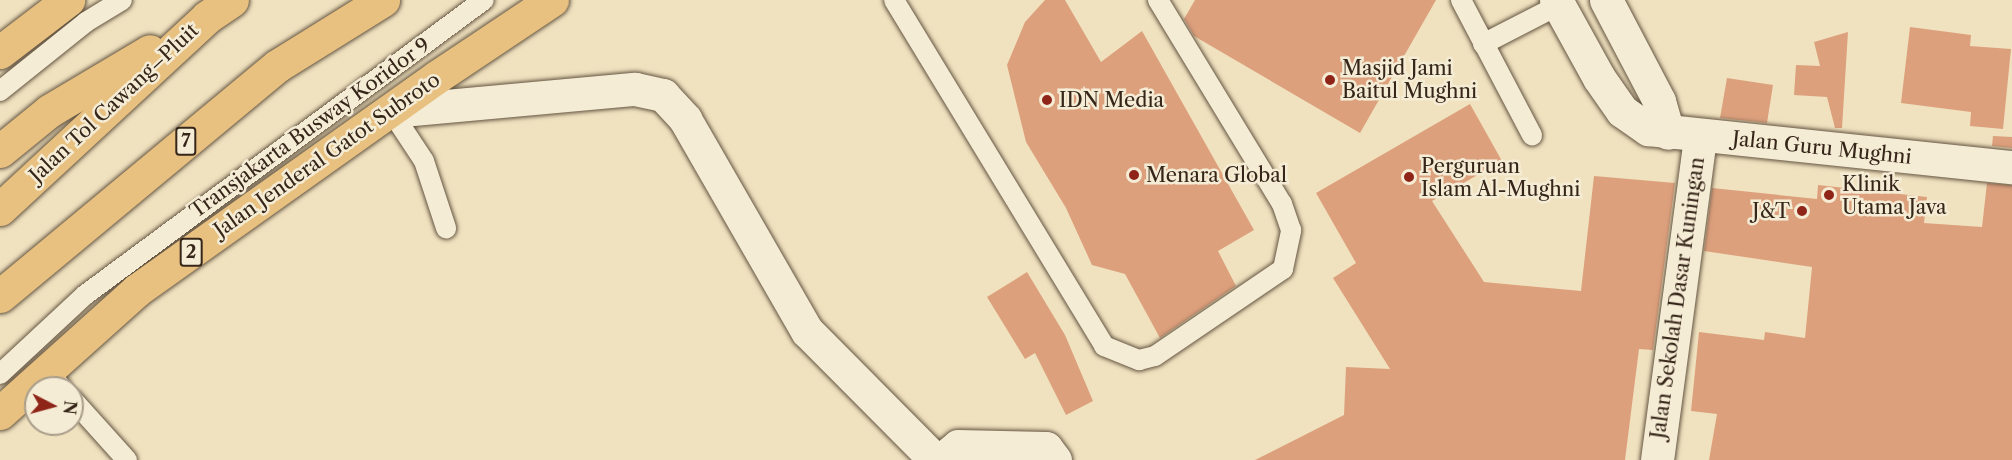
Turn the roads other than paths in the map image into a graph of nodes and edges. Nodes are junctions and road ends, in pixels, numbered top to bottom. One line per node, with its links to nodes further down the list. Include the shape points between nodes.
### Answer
1 (68, 0): 13 (highway)
2 (122, 0): 14 (lane, via 86,22)
3 (383, 0): 22 (highway, 7, via 278,66)
4 (484, 0): 23 (lane, Transjakarta Busway Koridor 9, via 85,295)
5 (552, 0): 15 (highway, Jalan Jenderal Gatot Subroto / 2)
6 (894, 0): 7 (lane, via 1104,346 1139,360 1155,356 1283,268 1291,230 1282,204)
7 (1158, 0)
8 (1461, 0): 12 (lane)
9 (1606, 0): 17 (street, via 1659,101)
10 (1557, 2): 12 (lane); 17 (street, Jalan Guru Mughni, via 1622,111 1648,129)
11 (219, 8): 18 (highway, via 49,111); 20 (highway, Jalan Tol Cawang–Pluit)
12 (1483, 44): 16 (lane)
13 (0, 52)
14 (0, 92)
15 (391, 111): 21 (lane, via 424,161); 24 (highway, Jalan Jenderal Gatot Subroto / 2, via 137,290); 30 (street, via 635,89 663,95 685,119 807,331)
16 (1532, 135)
17 (1684, 135): 19 (street, Jalan Guru Mughni); 32 (street, Jalan Sekolah Dasar Kuningan)
18 (0, 151)
19 (2012, 167)
20 (0, 209)
21 (446, 228)
22 (0, 296)
23 (0, 374)
24 (58, 376)
25 (24, 398): 27 (highway, Jalan Jenderal Gatot Subroto / 2)
26 (84, 412): 29 (lane)
27 (0, 413)
28 (1051, 454): 31 (street, via 958,446)
29 (127, 460)
30 (935, 460)
31 (941, 460)
32 (1657, 460)

